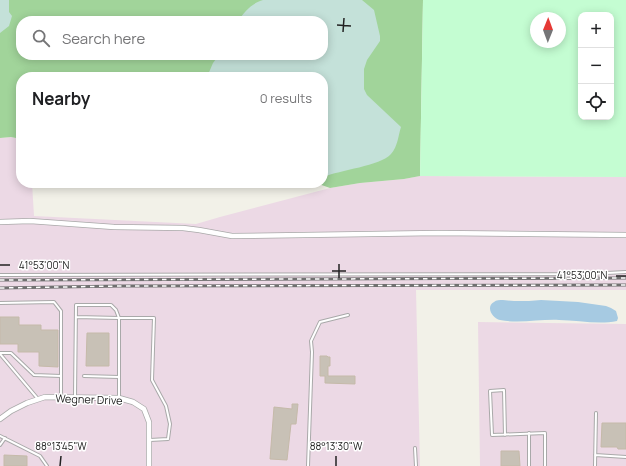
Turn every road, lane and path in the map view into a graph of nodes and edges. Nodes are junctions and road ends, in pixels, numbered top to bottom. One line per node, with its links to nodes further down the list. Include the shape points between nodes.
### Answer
1 (0, 222): 2 (street, via 183,228 232,236 438,233)
2 (626, 235)
3 (626, 272): 4 (lane)
4 (0, 275)
5 (0, 303): 10 (lane, via 54,302 61,311)
6 (348, 315): 30 (lane, via 320,322 311,341)
7 (76, 317): 8 (lane); 8 (lane, via 76,305 111,305); 14 (lane)
8 (119, 318): 12 (lane); 23 (lane, via 154,318 152,380 166,406 170,424 168,440)
9 (0, 354): 10 (lane, via 11,353 34,375); 16 (lane)
10 (61, 376): 13 (lane)
11 (84, 376): 12 (lane)
12 (119, 377): 15 (lane)
13 (61, 398): 14 (street, Wegner Drive); 16 (street, Wegner Drive)
14 (75, 398): 15 (street, Wegner Drive)
15 (119, 398): 23 (street, Wegner Drive, via 144,409 149,422)
16 (38, 399): 18 (street, Wegner Drive)
17 (596, 413): 26 (lane)
18 (0, 419)
19 (529, 433): 20 (lane); 32 (lane); 33 (lane, via 545,433)
20 (505, 435): 20 (lane, via 504,390 490,391 492,435)
21 (0, 436): 22 (lane)
22 (5, 438): 24 (lane); 28 (lane, via 40,456)
23 (149, 440): 29 (street, Wegner Drive)
24 (0, 445)
25 (415, 448): 31 (lane)
26 (595, 455): 27 (lane); 34 (lane)
27 (626, 457)
28 (47, 466)
29 (149, 466)
30 (308, 466)
31 (416, 466)
32 (529, 466)
33 (545, 466)
34 (595, 466)

